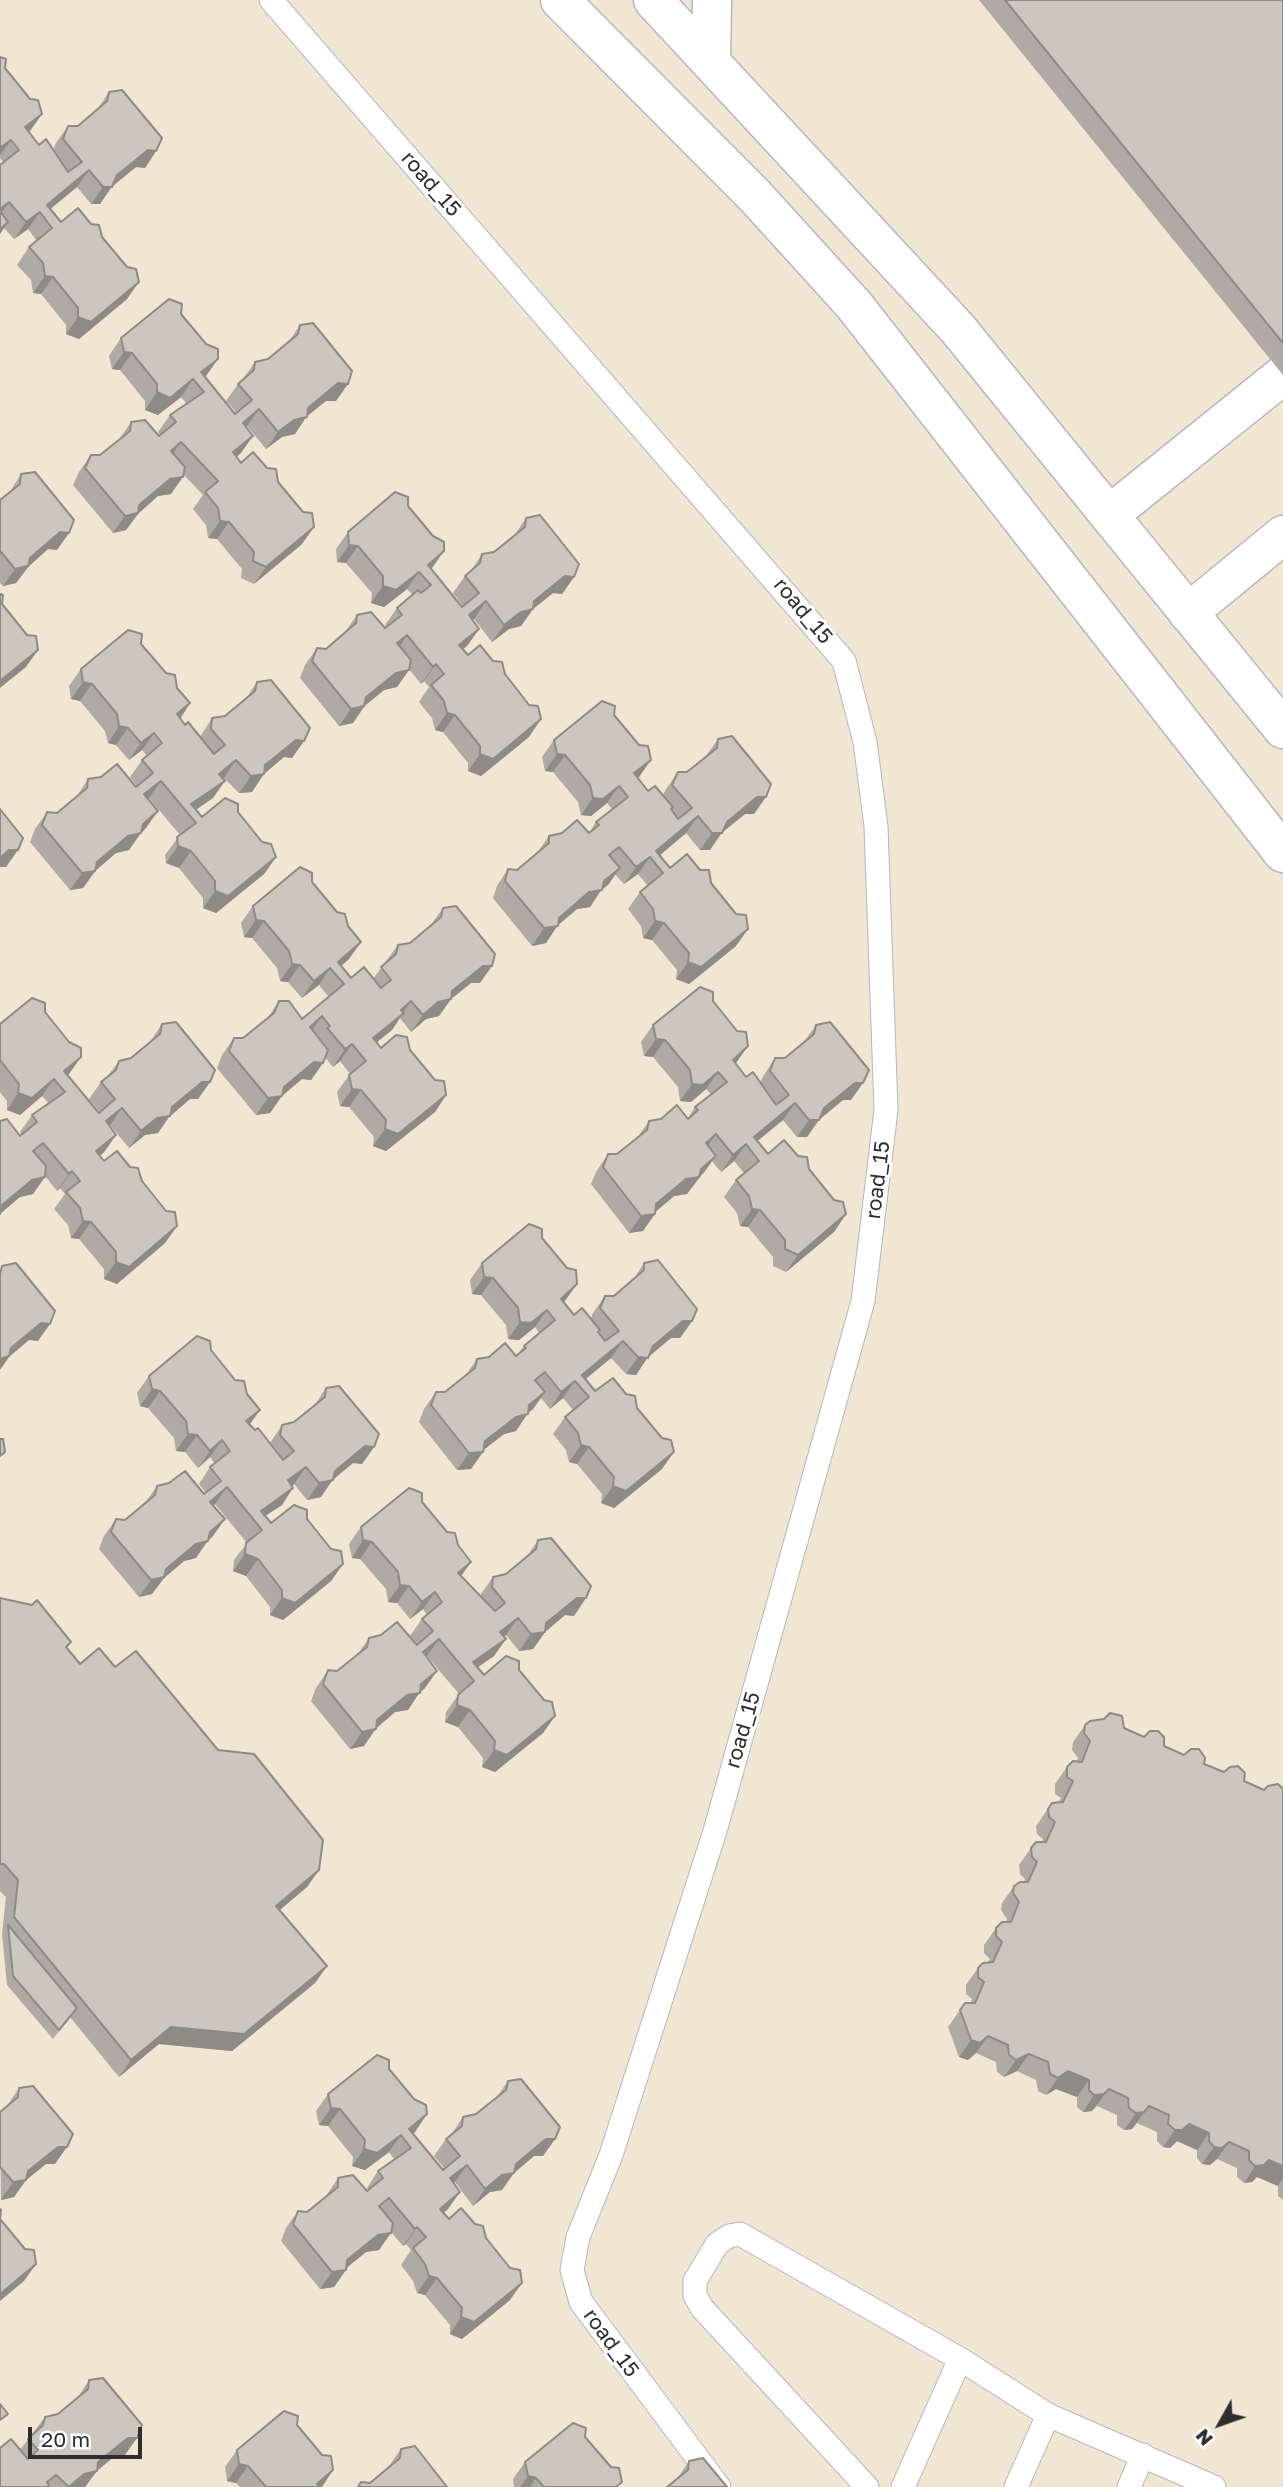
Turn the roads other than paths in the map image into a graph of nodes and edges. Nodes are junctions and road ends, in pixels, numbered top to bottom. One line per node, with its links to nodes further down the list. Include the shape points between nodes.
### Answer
1 (271, 0): 15 (lane, road_15, via 844,661 865,742 876,826 886,1110 863,1301 715,1831 611,2155 578,2237 572,2270 581,2302)
2 (560, 0): 11 (street, via 755,196 854,305)
3 (653, 0): 5 (street)
4 (712, 0): 5 (street)
5 (711, 61): 7 (street, via 958,329)
6 (1283, 375): 7 (street)
7 (1109, 515): 9 (street)
8 (1283, 535): 9 (street)
9 (1188, 613): 10 (street)
10 (1283, 729)
11 (1283, 853)
12 (960, 2359): 13 (lane); 16 (lane, via 740,2234 717,2244 695,2281 695,2295 702,2308); 17 (lane)
13 (1048, 2415): 14 (lane); 18 (lane)
14 (1143, 2455): 19 (lane); 20 (lane)
15 (719, 2487)
16 (867, 2487)
17 (903, 2487)
18 (1016, 2487)
19 (1129, 2487)
20 (1214, 2487)

